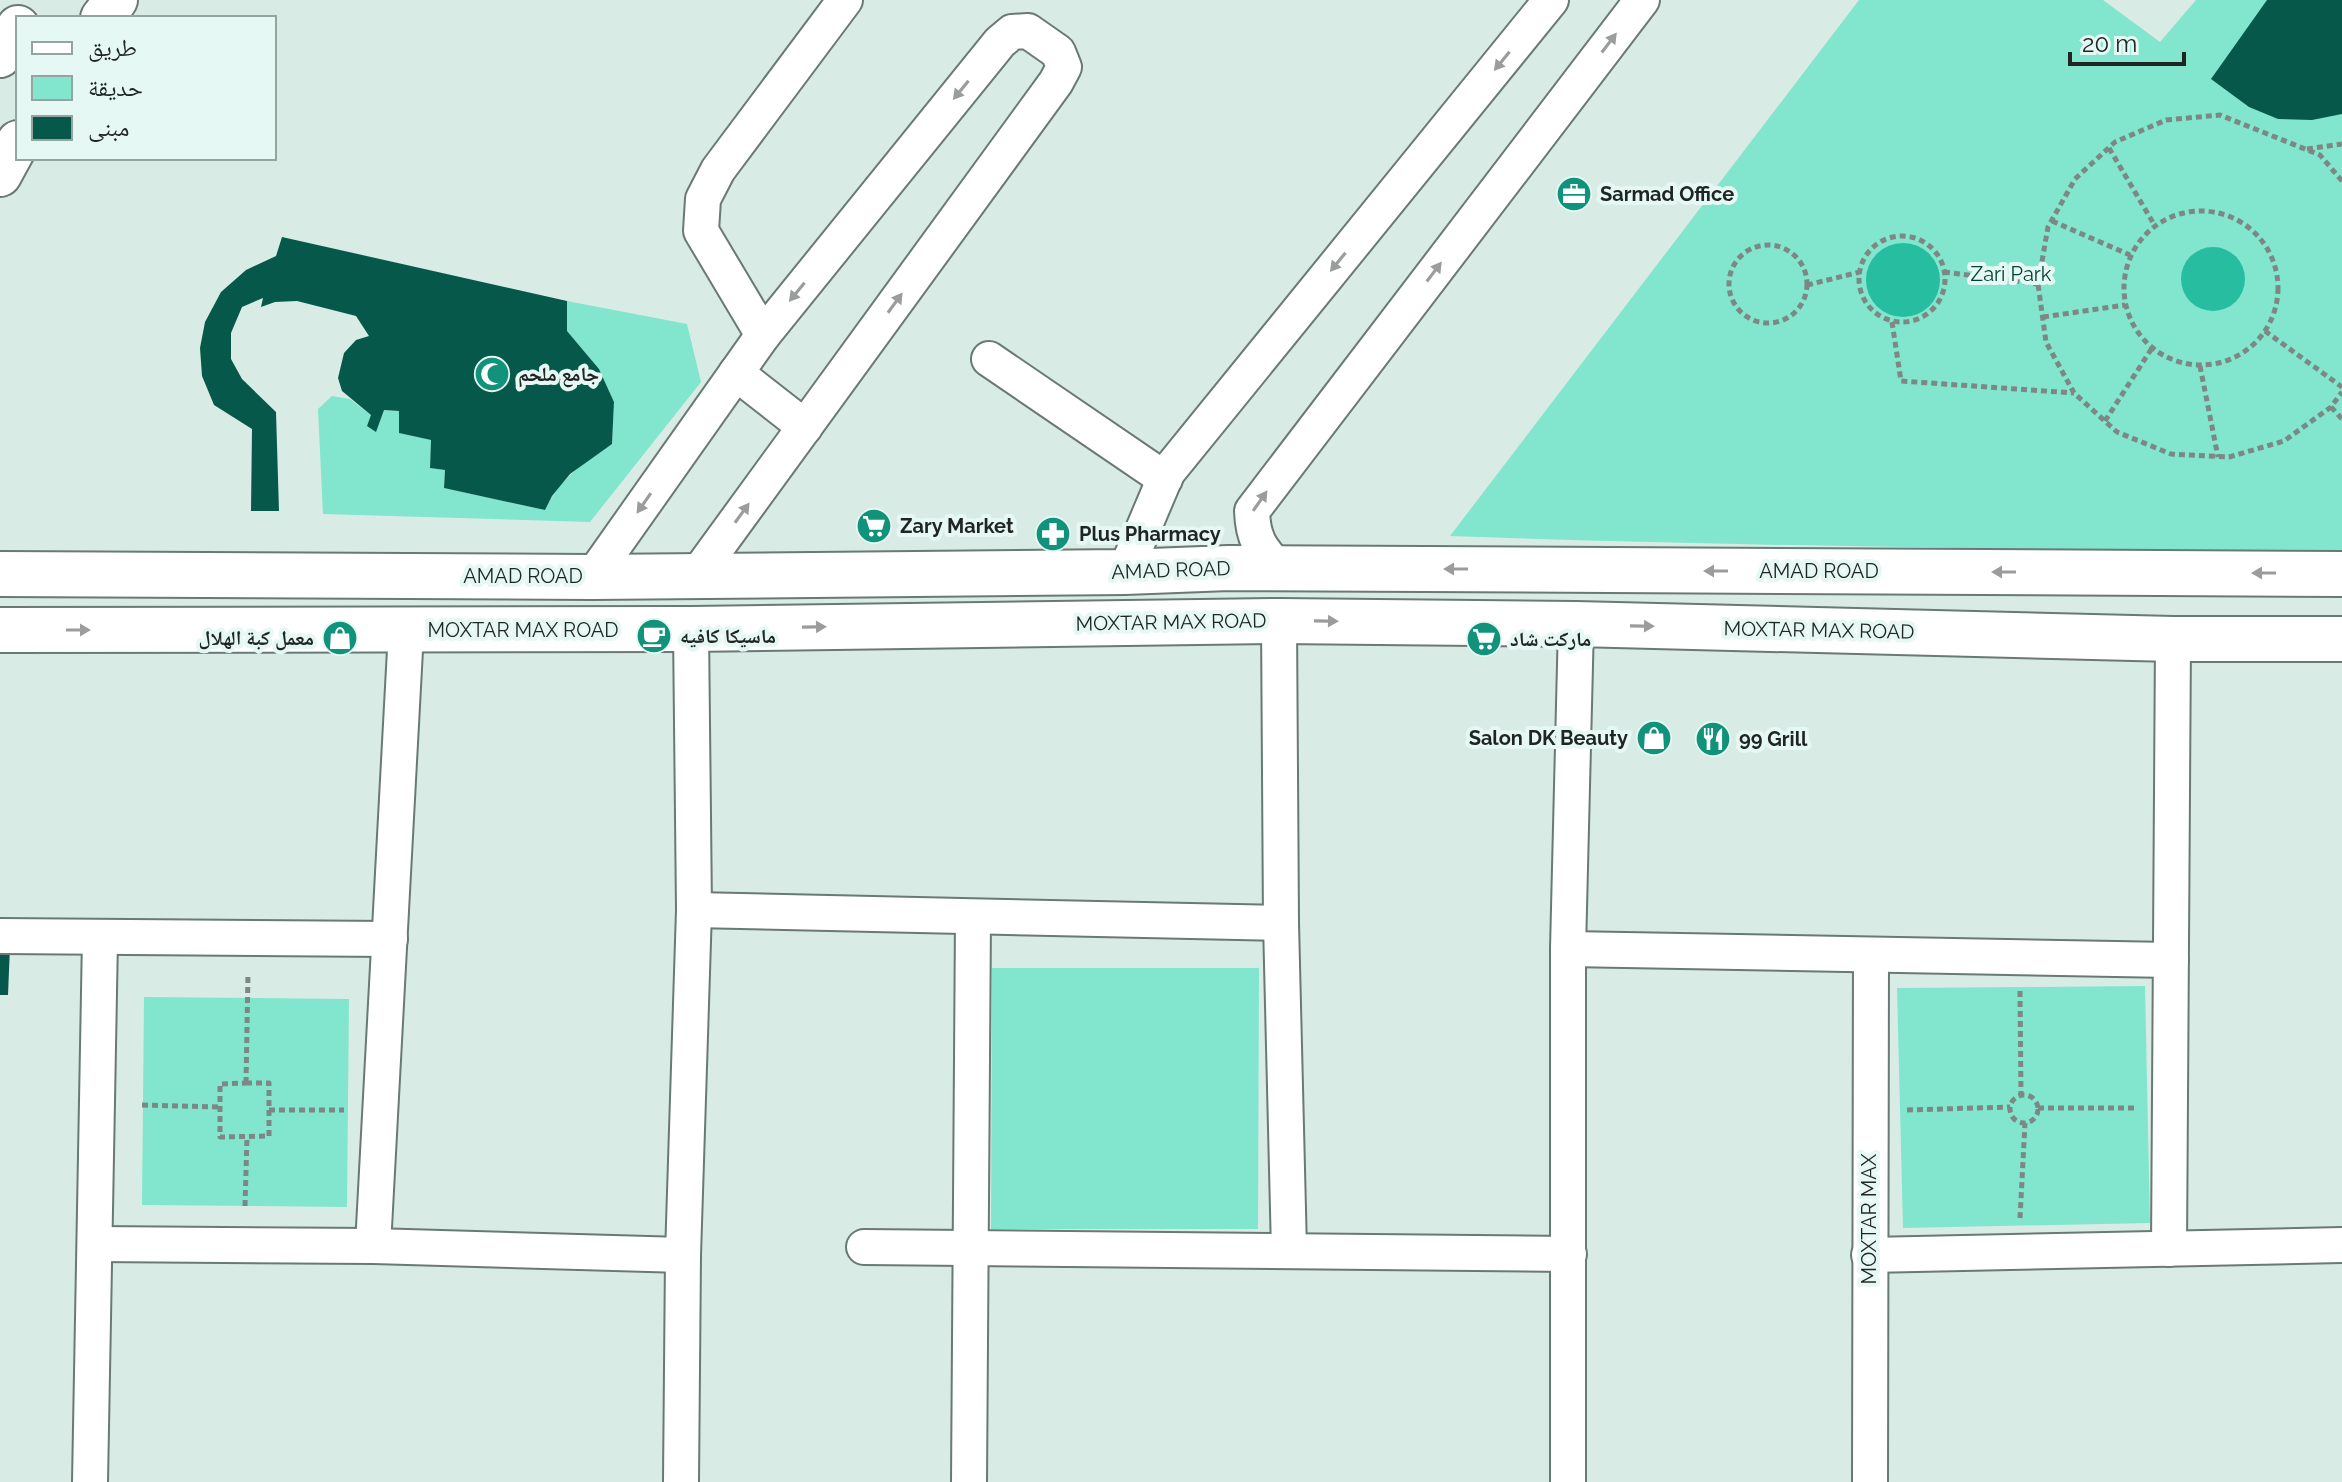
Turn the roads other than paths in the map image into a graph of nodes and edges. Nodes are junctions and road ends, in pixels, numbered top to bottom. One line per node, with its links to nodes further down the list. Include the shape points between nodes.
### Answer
1 (116, 0): 5 (street)
2 (845, 0): 10 (street, via 718,170 703,199 701,231)
3 (1551, 0): 14 (street, one-way to 14)
4 (1642, 0): 15 (street, one-way to 4, via 1261,549 1252,511)
5 (104, 16)
6 (16, 30): 7 (street)
7 (0, 56)
8 (16, 146): 9 (street)
9 (0, 175)
10 (763, 335): 12 (street); 13 (street, one-way to 10, via 1056,82 1064,67 1058,52 1028,31 1012,32 1000,42)
11 (989, 359): 14 (street)
12 (736, 373): 13 (street); 20 (street, one-way to 20)
13 (805, 427): 19 (street, one-way to 13)
14 (1165, 479): 16 (street)
15 (1278, 568): 16 (main road, AMAD ROAD); 18 (main road, AMAD ROAD, one-way to 15)
16 (1125, 572): 19 (main road, AMAD ROAD)
17 (0, 574): 20 (main road, AMAD ROAD)
18 (2342, 574)
19 (696, 576): 20 (main road, AMAD ROAD)
20 (592, 577)
21 (1279, 621): 22 (main road, MOXTAR MAX ROAD, one-way to 22); 23 (main road, MOXTAR MAX ROAD, one-way to 21); 30 (street)
22 (1576, 624): 26 (main road, MOXTAR MAX ROAD, one-way to 26); 34 (street)
23 (691, 629): 25 (main road, MOXTAR MAX ROAD); 28 (street)
24 (0, 630): 25 (main road, MOXTAR MAX ROAD, one-way to 25)
25 (406, 631): 33 (street)
26 (2173, 639): 27 (main road, MOXTAR MAX ROAD); 36 (street)
27 (2342, 639)
28 (694, 910): 29 (street); 45 (street)
29 (973, 917): 30 (street); 41 (street)
30 (1281, 923): 43 (street)
31 (0, 936): 32 (street)
32 (100, 938): 33 (street); 37 (street)
33 (390, 939): 39 (street)
34 (1568, 949): 35 (street); 44 (street)
35 (1871, 956): 36 (street); 46 (street, MOXTAR MAX)
36 (2171, 960): 42 (street)
37 (95, 1244): 39 (street); 47 (street)
38 (2342, 1245): 42 (street)
39 (373, 1246): 45 (street)
40 (864, 1247): 41 (street)
41 (970, 1248): 43 (street); 49 (street)
42 (2169, 1249): 46 (street)
43 (1289, 1251): 44 (street)
44 (1569, 1254): 50 (street)
45 (683, 1255): 48 (street)
46 (1869, 1255): 51 (street, MOXTAR MAX)
47 (90, 1482)
48 (681, 1482)
49 (969, 1482)
50 (1568, 1482)
51 (1870, 1482)

